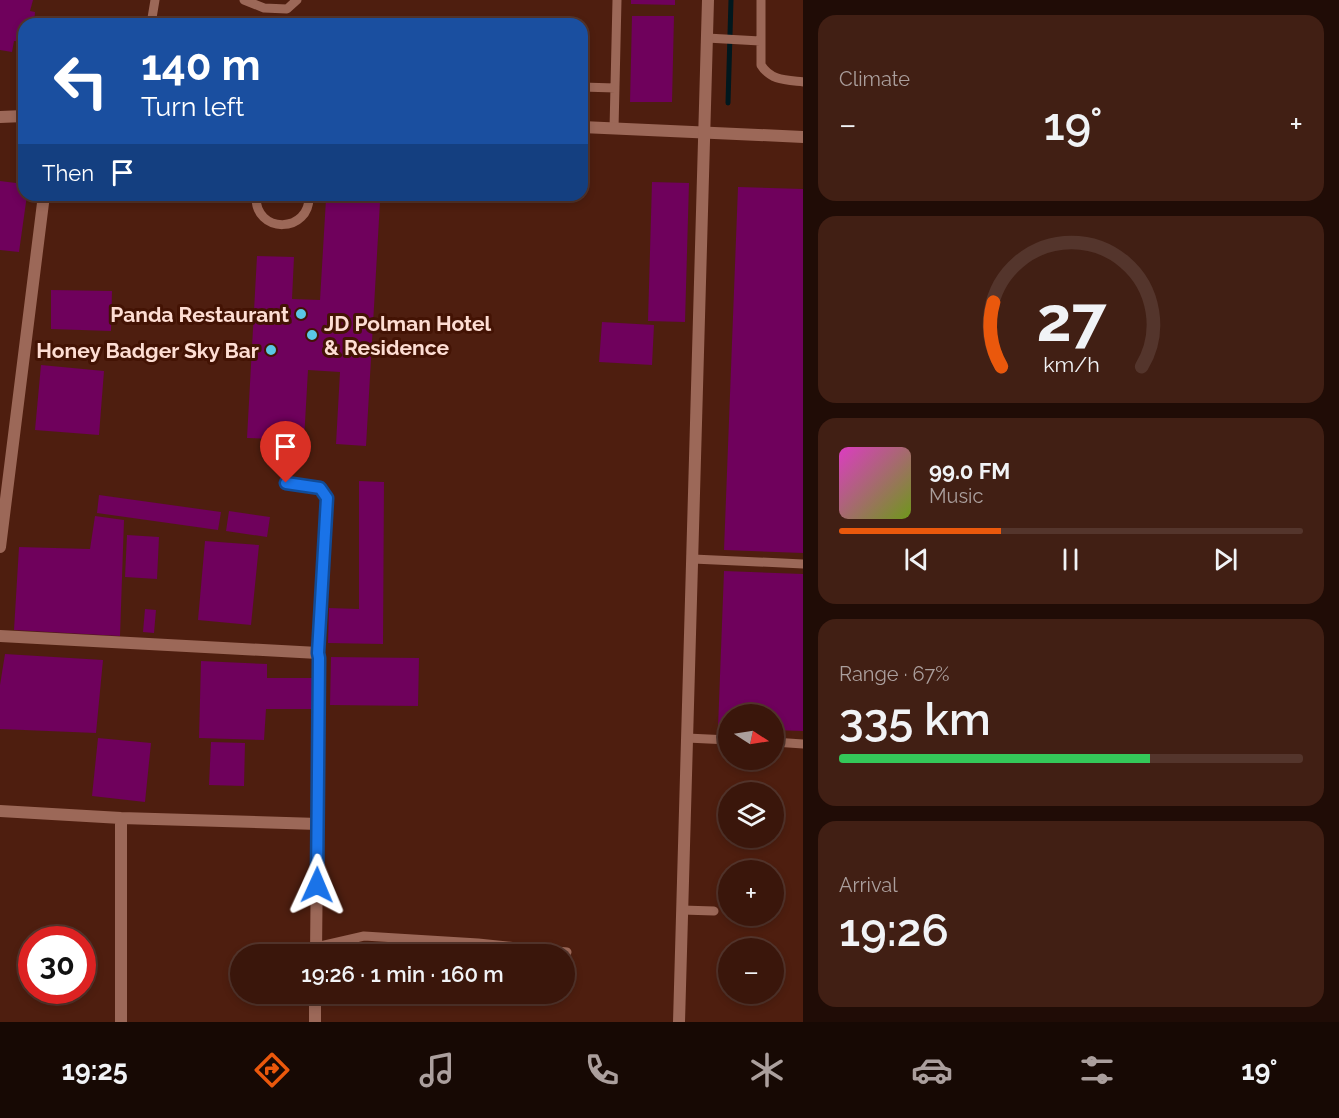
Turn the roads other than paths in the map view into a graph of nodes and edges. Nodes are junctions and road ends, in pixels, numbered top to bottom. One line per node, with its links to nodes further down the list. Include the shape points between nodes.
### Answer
1 (155, 0): 7 (lane)
2 (244, 0): 3 (lane, via 264,8 287,9)
3 (297, 0)
4 (617, 0): 12 (lane)
5 (708, 0): 8 (street)
6 (761, 0): 9 (lane)
7 (152, 18)
8 (712, 39): 9 (lane); 17 (street)
9 (760, 41): 10 (lane, via 765,72 773,78)
10 (803, 82)
11 (588, 87): 12 (lane)
12 (615, 88): 16 (lane)
13 (18, 116): 14 (street)
14 (0, 117)
15 (588, 128): 16 (street)
16 (614, 129): 17 (street)
17 (704, 134): 18 (street); 24 (street)
18 (803, 137)
19 (43, 201): 23 (street)
20 (256, 201): 21 (lane, via 267,221 285,225 301,218)
21 (308, 201)
22 (286, 483): 27 (lane, via 320,488 327,498)
23 (0, 548)
24 (693, 559): 25 (lane); 28 (street)
25 (803, 564)
26 (0, 636): 27 (street)
27 (318, 653): 34 (street)
28 (687, 738): 29 (lane); 35 (street)
29 (718, 739)
30 (784, 743): 31 (lane)
31 (803, 744)
32 (0, 811): 33 (street)
33 (121, 818): 34 (street); 41 (street)
34 (318, 824): 37 (street)
35 (682, 910): 36 (lane); 43 (street)
36 (714, 911)
37 (316, 944)
38 (337, 944): 39 (lane, via 364,936)
39 (488, 944)
40 (315, 1004): 42 (street)
41 (121, 1022)
42 (315, 1022)
43 (679, 1022)

